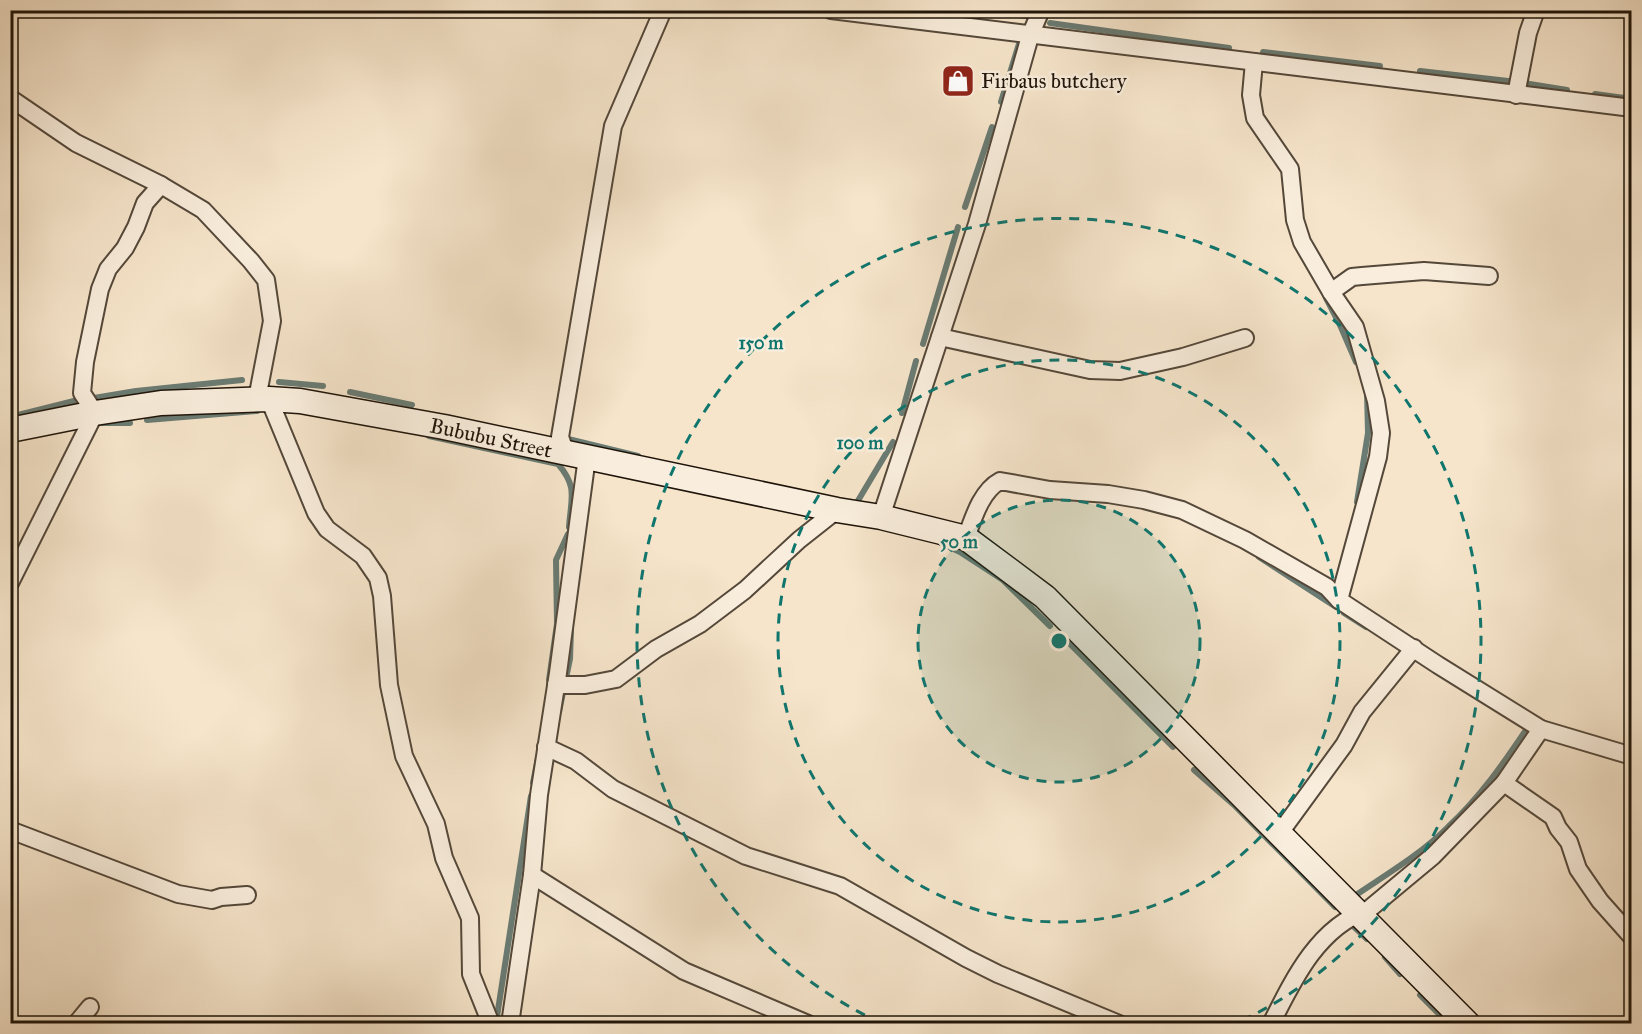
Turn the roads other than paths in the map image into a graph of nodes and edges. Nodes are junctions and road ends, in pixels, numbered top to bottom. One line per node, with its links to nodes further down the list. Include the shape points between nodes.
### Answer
1 (663, 10): 18 (street, via 613,126 560,437)
2 (831, 10): 5 (street)
3 (1041, 10): 5 (street)
4 (1536, 10): 7 (street)
5 (1030, 36): 6 (street); 13 (street, via 977,224)
6 (1254, 62): 7 (street); 12 (street, via 1251,95 1255,118 1290,169 1295,220 1302,243)
7 (1516, 95): 9 (street)
8 (10, 98): 10 (street, via 76,143)
9 (1632, 108)
10 (161, 185): 15 (street, via 203,210 266,280 272,321); 16 (street, via 145,203 136,227 108,269 100,289 82,393)
11 (1489, 276): 12 (street, via 1424,271 1362,276)
12 (1331, 292): 23 (street, via 1355,327 1381,433 1369,494)
13 (940, 337): 14 (street, via 1090,370 1120,371); 20 (street)
14 (1245, 338)
15 (263, 399): 16 (street, Bububu Street, via 161,402); 18 (street, Bububu Street, via 369,413); 38 (street, via 316,513 327,529 363,556 378,578 389,685 404,756 436,824 444,858 470,918 471,974)
16 (95, 412): 17 (street, Bububu Street); 22 (street)
17 (10, 430)
18 (576, 455): 19 (street, Bububu Street); 25 (street)
19 (837, 510): 20 (street, Bububu Street); 25 (street, via 745,590 623,675 585,685)
20 (881, 517): 21 (street, Bububu Street)
21 (966, 538): 23 (street, via 975,513 992,485 1000,481 1108,494 1182,510 1327,587); 31 (street, via 1046,597)
22 (10, 583)
23 (1339, 600): 24 (street)
24 (1414, 648): 26 (street); 31 (street, via 1362,712 1344,745)
25 (556, 685): 27 (street)
26 (1541, 729): 28 (street); 29 (street)
27 (546, 747): 32 (street); 41 (street, via 576,761 613,789 746,856 840,886 998,974)
28 (1632, 756)
29 (1504, 783): 34 (street, via 1433,856 1368,910); 35 (street, via 1553,817 1569,842 1578,869)
30 (10, 830): 33 (street, via 178,894 212,900)
31 (1279, 834): 34 (street)
32 (532, 875): 39 (street); 40 (street, via 684,971)
33 (247, 895)
34 (1359, 913): 42 (street, via 1335,927 1305,962); 43 (street)
35 (1632, 937)
36 (90, 1008): 37 (street)
37 (76, 1023)
38 (490, 1023)
39 (510, 1023)
40 (808, 1023)
41 (1119, 1023)
42 (1271, 1023)
43 (1468, 1023)

